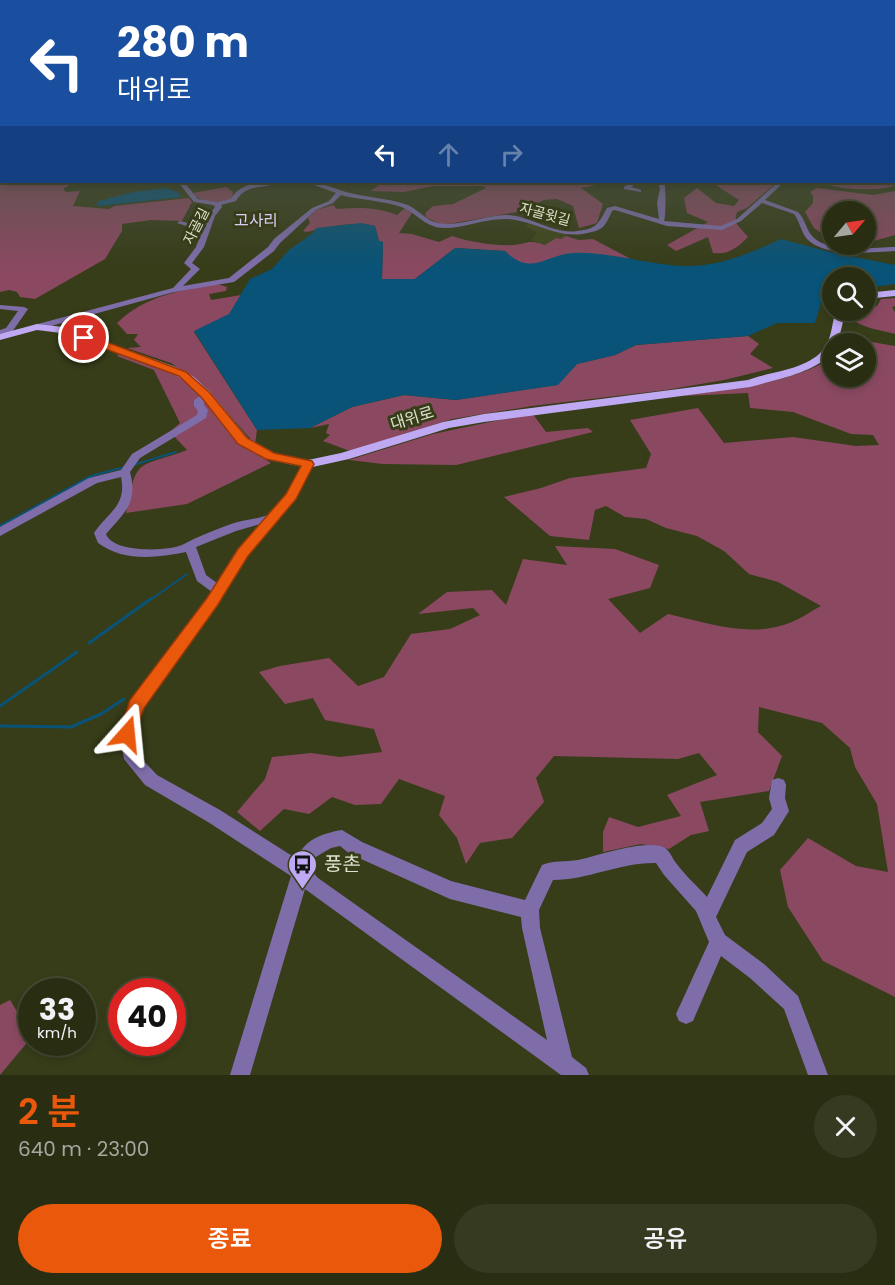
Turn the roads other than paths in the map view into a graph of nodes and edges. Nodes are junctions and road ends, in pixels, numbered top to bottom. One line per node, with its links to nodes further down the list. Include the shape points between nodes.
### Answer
1 (182, 183): 12 (street, 자골길, via 196,201)
2 (271, 183): 12 (street, via 240,187 234,200)
3 (312, 183): 10 (street, 자골윗길)
4 (633, 183): 9 (street, via 626,188)
5 (637, 183): 8 (street)
6 (661, 183): 13 (street, via 665,193)
7 (780, 183): 11 (street, 자골윗길)
8 (644, 185)
9 (639, 191)
10 (340, 192): 13 (street, 자골윗길, via 405,206 430,223 443,226 506,217 575,234 597,229 609,210 615,208); 17 (street, via 314,209 231,280)
11 (759, 200): 13 (street, 자골윗길, via 732,225 722,228); 16 (street, via 796,213 810,238 828,246)
12 (216, 204): 15 (street, 자골길, via 219,207)
13 (661, 221)
14 (180, 224): 15 (street)
15 (206, 230): 17 (street, 자골길, via 188,263 196,269)
16 (895, 249)
17 (173, 290): 22 (street)
18 (895, 293): 19 (main road)
19 (876, 295)
20 (0, 307): 23 (street, via 24,309 9,330)
21 (837, 321): 25 (main road, 대위로, via 828,350 820,358 750,383 484,418)
22 (37, 327): 23 (main road, 대위로); 24 (main road, 대위로, via 63,330 172,369)
23 (0, 335)
24 (206, 395): 25 (main road, 대위로, via 251,447 270,456); 26 (street, via 199,400 202,416 136,456)
25 (308, 464): 27 (street, via 301,481)
26 (128, 468): 28 (street, via 93,480); 29 (street, via 129,497 100,532 102,540 117,550)
27 (274, 518): 29 (street, via 230,527); 30 (street, via 243,552)
28 (0, 532)
29 (187, 548): 30 (street, via 201,578)
30 (219, 590): 32 (street, via 136,705 127,734 132,759 151,780)
31 (778, 785): 34 (street, via 781,811 768,829 741,846)
32 (301, 872): 33 (street, via 307,853 328,840 342,838 450,890); 37 (street, via 312,884); 38 (street)
33 (530, 910): 34 (street, via 548,871 565,872 642,853 661,855); 37 (street)
34 (708, 915): 35 (street)
35 (718, 942): 36 (street); 40 (street, via 791,1003)
36 (686, 1014)
37 (564, 1063): 39 (street)
38 (240, 1075)
39 (579, 1075)
40 (818, 1075)

